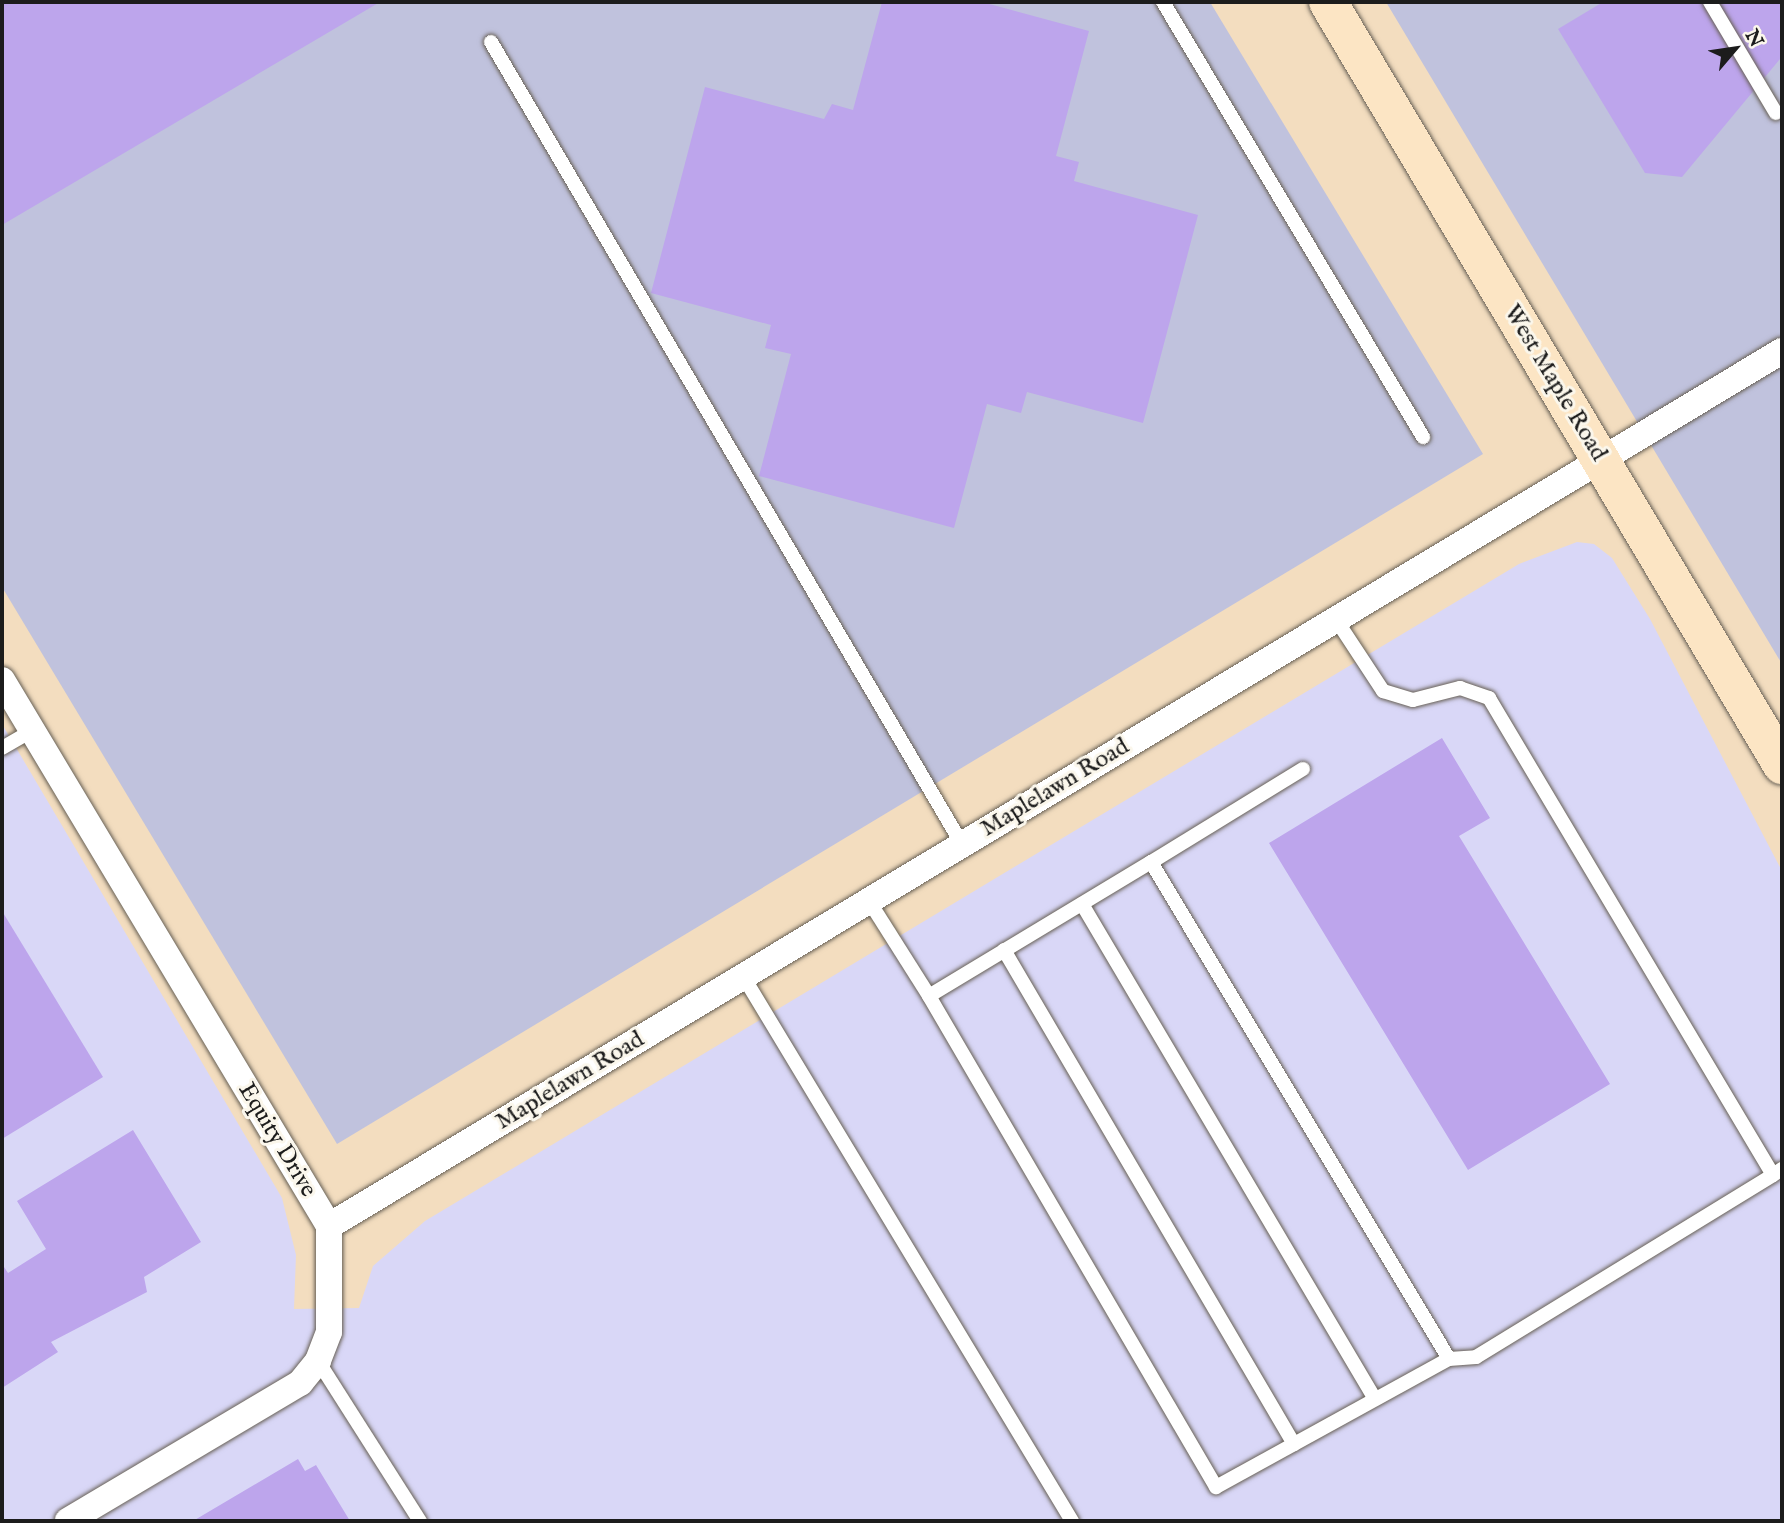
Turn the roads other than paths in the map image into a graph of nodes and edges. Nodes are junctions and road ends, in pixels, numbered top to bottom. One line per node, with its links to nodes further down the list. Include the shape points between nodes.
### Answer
1 (1163, 2): 7 (lane)
2 (1328, 2): 8 (main road, West Maple Road)
3 (1710, 2): 5 (lane)
4 (491, 42): 15 (lane)
5 (1776, 113)
6 (1782, 351): 8 (street, Maplelawn Road)
7 (1423, 437)
8 (1603, 461): 9 (street, Maplelawn Road); 13 (main road, West Maple Road)
9 (1337, 621): 15 (street, Maplelawn Road); 22 (lane, via 1383,691 1412,700 1460,688 1489,698 1509,722)
10 (2, 680): 11 (street, Equity Drive)
11 (32, 731): 12 (lane); 23 (street, Equity Drive)
12 (2, 748)
13 (1782, 765)
14 (1303, 769): 16 (lane)
15 (962, 844): 17 (street, Maplelawn Road)
16 (1151, 862): 18 (lane); 24 (lane)
17 (869, 901): 20 (street, Maplelawn Road); 21 (lane)
18 (1082, 904): 19 (lane); 26 (lane)
19 (1004, 950): 21 (lane); 27 (lane)
20 (743, 976): 23 (street, Maplelawn Road); 30 (lane)
21 (929, 996): 27 (lane, via 1216,1487)
22 (1777, 1172): 24 (lane, via 1476,1357)
23 (329, 1226): 25 (street, Equity Drive, via 329,1332)
24 (1449, 1359): 26 (lane)
25 (318, 1361): 28 (street, Equity Drive, via 300,1383); 29 (lane)
26 (1375, 1399): 27 (lane)
27 (1294, 1444)
28 (68, 1521)
29 (421, 1521)
30 (1072, 1521)

